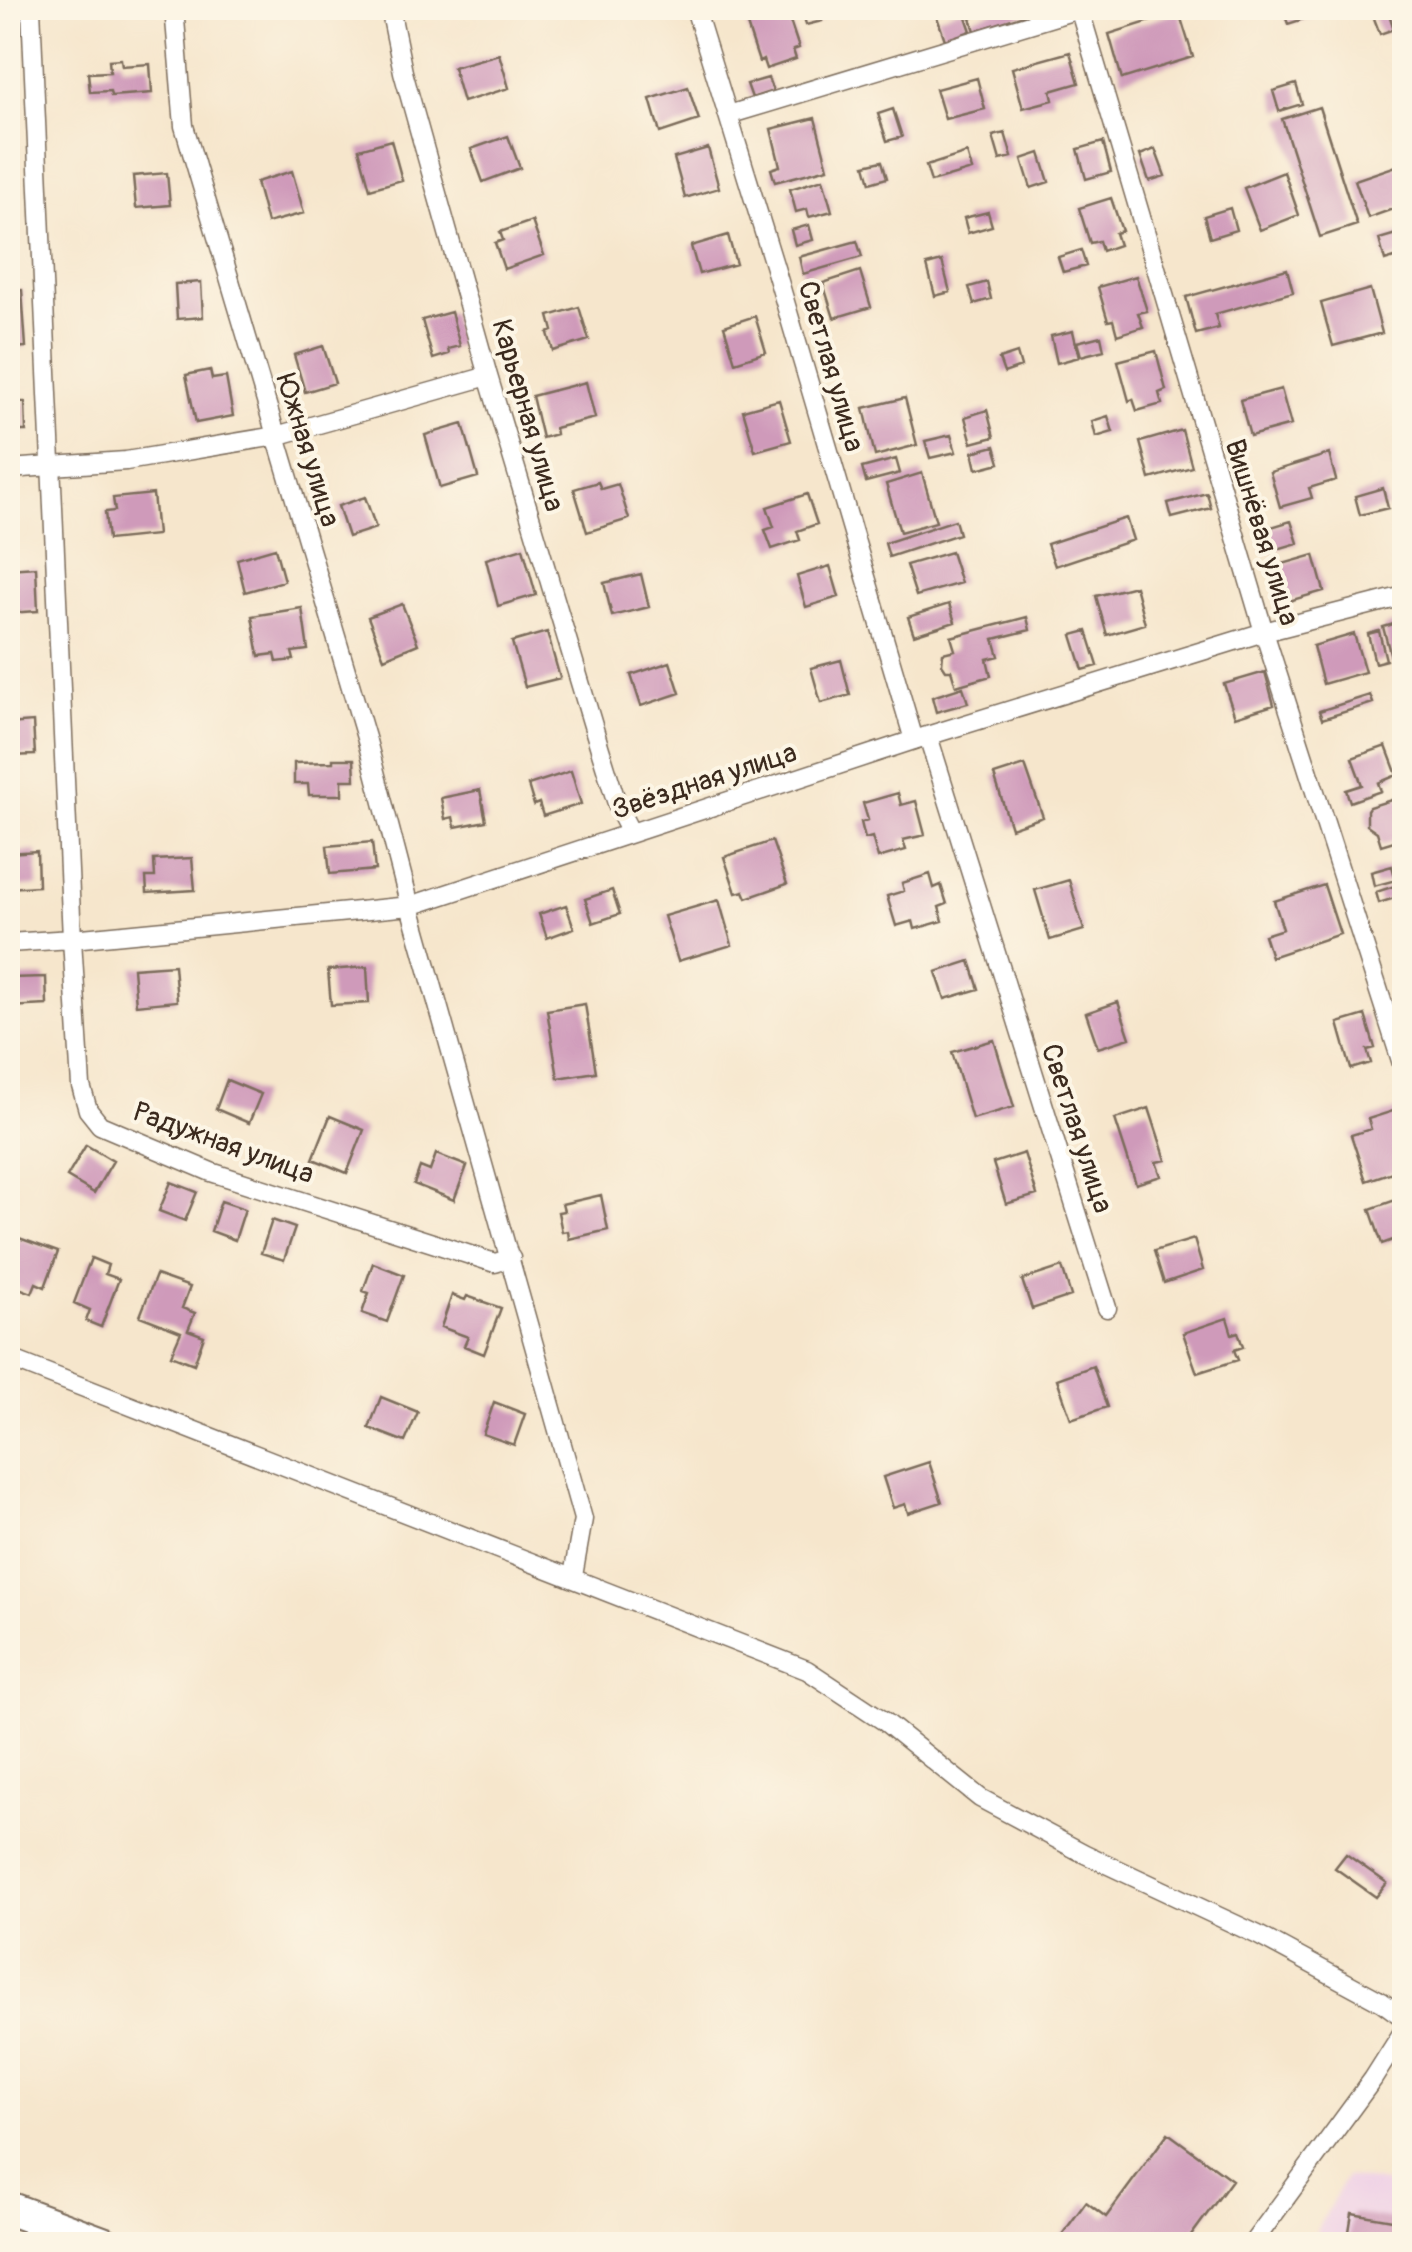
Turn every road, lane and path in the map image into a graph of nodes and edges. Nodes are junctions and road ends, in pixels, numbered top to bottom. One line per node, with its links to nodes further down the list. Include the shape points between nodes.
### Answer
1 (31, 8): 9 (street, Радужная улица)
2 (174, 8): 8 (street, Южная улица, via 184,126)
3 (390, 8): 7 (street, Карьерная улица)
4 (694, 8): 6 (street, Светлая улица)
5 (1079, 8): 6 (street); 12 (street, Вишнёвая улица)
6 (728, 114): 13 (street, Светлая улица)
7 (488, 376): 8 (street); 14 (street, Карьерная улица)
8 (276, 436): 9 (street, via 126,461); 15 (street, Южная улица)
9 (52, 465): 10 (street); 16 (street, Радужная улица)
10 (8, 469)
11 (1404, 596): 12 (street, Звёздная улица)
12 (1264, 632): 13 (street, Звёздная улица); 18 (street, Вишнёвая улица)
13 (921, 738): 14 (street, Звёздная улица); 20 (street, Светлая улица)
14 (631, 834): 15 (street, Звёздная улица)
15 (410, 906): 16 (street, Звёздная улица); 19 (street, Южная улица)
16 (72, 940): 17 (street, Звёздная улица); 19 (street, Радужная улица, via 81,1086 100,1126 212,1172 494,1263)
17 (8, 943)
18 (1404, 1070)
19 (511, 1258): 22 (street, Южная улица, via 583,1519)
20 (1107, 1308)
21 (8, 1358): 22 (street)
22 (573, 1576): 23 (street, via 807,1670 884,1720 980,1798 1258,1935)
23 (1404, 2018)
24 (1404, 2030): 27 (street)
25 (8, 2208): 26 (highway)
26 (106, 2244)
27 (1252, 2244)

